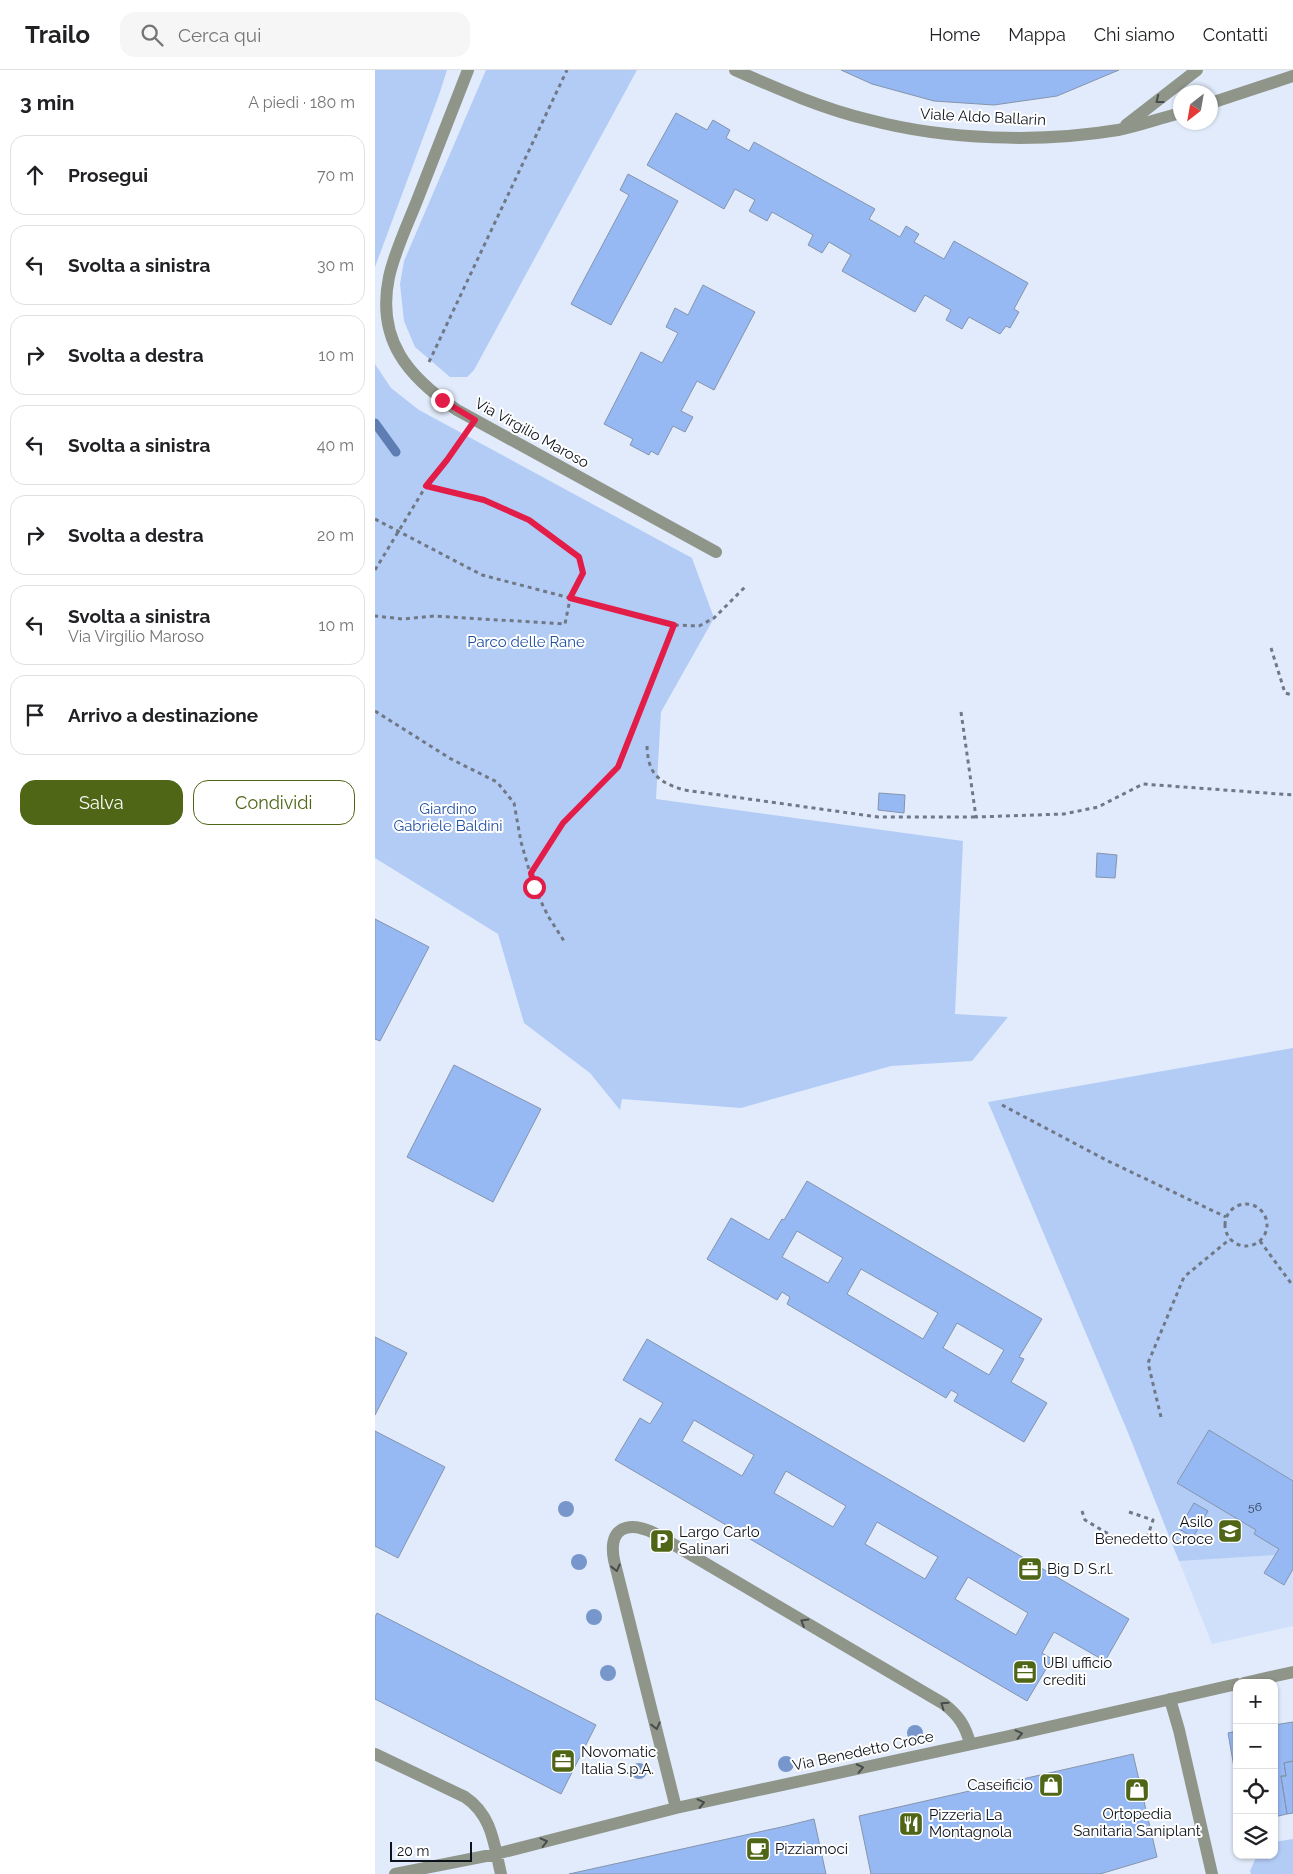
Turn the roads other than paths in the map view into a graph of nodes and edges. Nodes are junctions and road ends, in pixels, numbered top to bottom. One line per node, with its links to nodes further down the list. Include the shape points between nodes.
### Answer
1 (468, 70): 8 (street, Via Virgilio Maroso, via 389,278 389,325 404,363 442,400 475,420)
2 (735, 70): 7 (street, Viale Aldo Ballarin, via 841,112 912,129 1019,137)
3 (1197, 70): 7 (street, Viale Aldo Ballarin, one-way to 7)
4 (1293, 76): 5 (street)
5 (1218, 101)
6 (1173, 115): 7 (street, Viale Aldo Ballarin)
7 (1120, 129)
8 (716, 552)
9 (1293, 1672): 10 (street)
10 (1262, 1679)
11 (1233, 1685): 12 (street, Via Benedetto Croce)
12 (1170, 1700): 13 (street, Via Benedetto Croce, one-way to 12); 19 (street)
13 (970, 1744): 15 (street, Via Benedetto Croce, one-way to 13); 15 (street, one-way to 15, via 958,1716 944,1704 654,1533 627,1526 621,1529 612,1544 614,1560)
14 (375, 1754): 16 (street, via 472,1801 488,1822)
15 (676, 1808): 16 (street, Via Benedetto Croce, one-way to 15)
16 (497, 1854): 17 (street, Via Benedetto Croce); 18 (street)
17 (395, 1874)
18 (501, 1874)
19 (1211, 1874)

